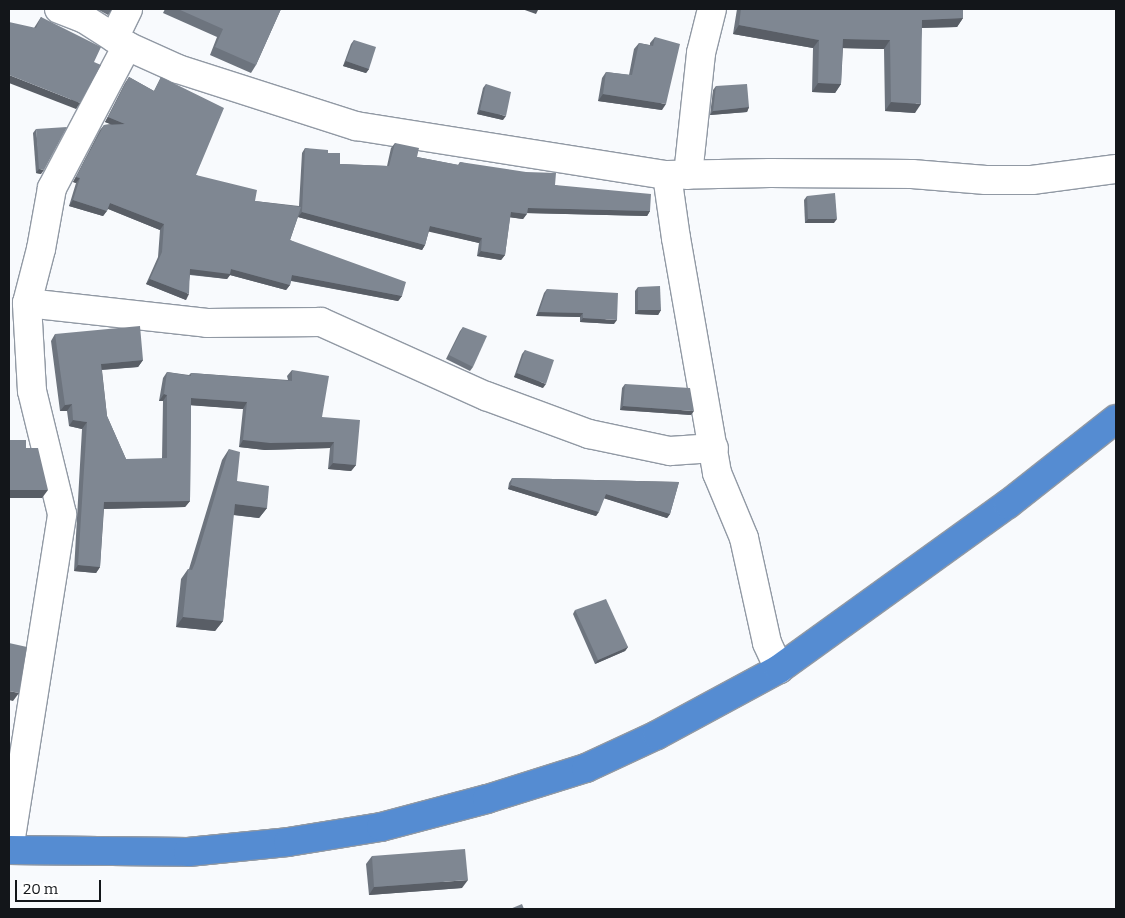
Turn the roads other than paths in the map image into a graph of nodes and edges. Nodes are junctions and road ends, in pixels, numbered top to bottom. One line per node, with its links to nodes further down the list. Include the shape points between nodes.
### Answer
1 (59, 9): 4 (street, via 83,18)
2 (128, 9): 4 (street)
3 (712, 9): 6 (street)
4 (120, 42): 6 (street, via 178,69 356,126); 7 (street, via 52,188 41,249)
5 (1116, 169): 6 (street, via 1032,180 912,174)
6 (678, 175): 9 (street, via 676,238)
7 (21, 296): 9 (street, via 207,323 321,322 486,396 588,434 670,451); 11 (street, via 32,391 62,514)
8 (1116, 419): 10 (highway, via 1008,504)
9 (714, 448): 10 (street, via 717,473 744,538 768,643)
10 (779, 670): 11 (highway, via 657,735 586,768 381,827 288,842 188,852)
11 (9, 850)

